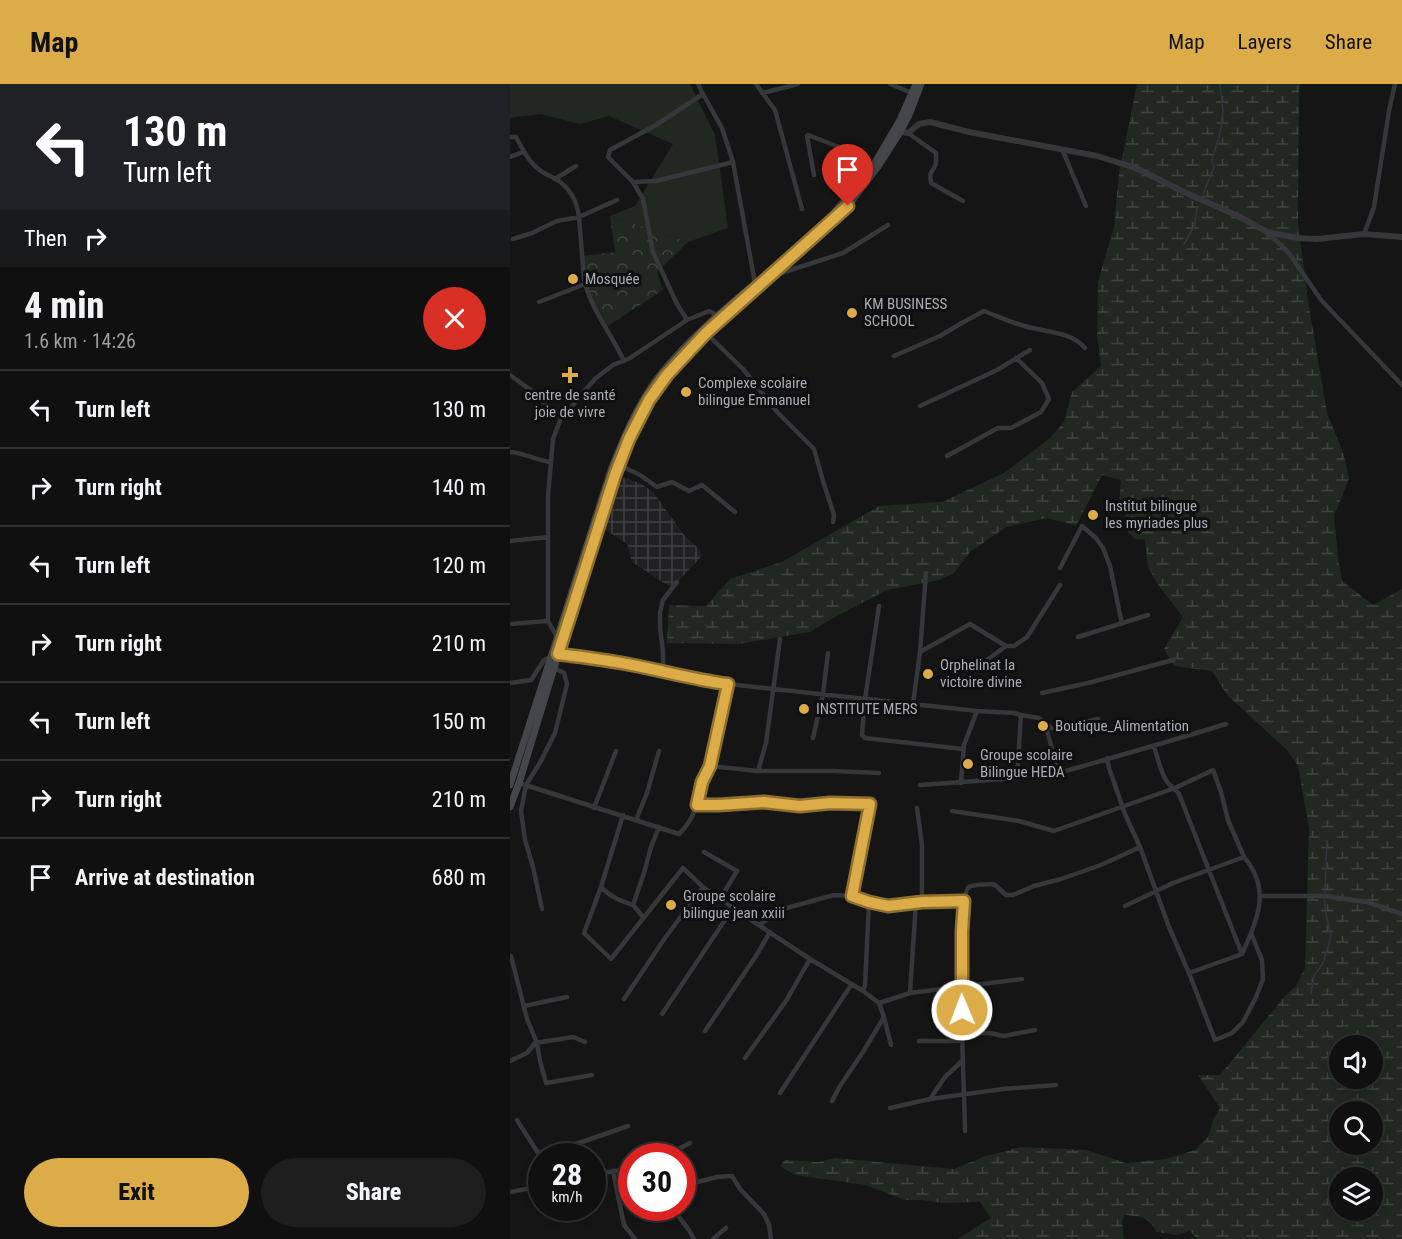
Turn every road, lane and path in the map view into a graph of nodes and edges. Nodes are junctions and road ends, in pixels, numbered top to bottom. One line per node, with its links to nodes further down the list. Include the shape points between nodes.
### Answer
1 (698, 84): 10 (street)
2 (756, 84): 8 (street)
3 (798, 84): 8 (street)
4 (890, 84): 9 (street)
5 (916, 84): 9 (main road)
6 (921, 84): 11 (main road)
7 (1395, 84): 29 (street, via 1374,207)
8 (762, 93): 25 (street, via 775,110)
9 (912, 93): 18 (main road)
10 (703, 94): 16 (street, via 722,128); 21 (street, via 610,150 608,157)
11 (904, 132): 13 (street, via 930,122); 23 (street, via 936,153 931,183); 32 (main road, via 848,206)
12 (510, 137): 14 (street, via 516,137)
13 (1062, 149): 24 (street); 28 (street, via 1136,168)
14 (523, 152): 15 (street); 20 (street, via 547,176)
15 (510, 157)
16 (733, 162): 21 (street, via 656,181); 34 (street)
17 (576, 166): 20 (street)
18 (873, 166): 19 (street, via 847,150 808,135); 32 (main road, via 836,212)
19 (814, 175)
20 (555, 178): 26 (street, via 571,193)
21 (633, 182): 38 (street, via 643,199 653,252)
22 (617, 200): 26 (street)
23 (963, 201)
24 (1086, 206)
25 (802, 209)
26 (579, 217): 31 (street, via 557,221); 35 (street)
27 (888, 225): 33 (street, via 843,253)
28 (1268, 232): 29 (street, via 1307,239); 46 (street, via 1289,254 1321,300)
29 (1364, 234): 30 (street)
30 (1402, 237)
31 (513, 239)
32 (788, 257): 33 (main road); 34 (main road)
33 (770, 276): 39 (main road)
34 (755, 283): 37 (main road)
35 (585, 284): 36 (street); 44 (street)
36 (539, 302)
37 (717, 315): 38 (street, via 710,311); 66 (main road, via 659,376 624,438)
38 (687, 320): 44 (street)
39 (706, 333): 52 (main road, via 649,400); 54 (street, via 814,449)
40 (1085, 348): 42 (street, via 1068,336 984,311 947,333)
41 (1030, 350): 43 (street)
42 (894, 356)
43 (1016, 358): 47 (street); 50 (street, via 1042,383 1049,399 1041,412 1011,428 998,428)
44 (624, 361): 48 (street, via 613,364 596,378)
45 (510, 375): 48 (street)
46 (1402, 385)
47 (920, 406)
48 (561, 418): 51 (street)
49 (510, 452): 51 (street)
50 (947, 456)
51 (550, 462): 55 (street)
52 (619, 465): 53 (street, via 657,487 672,482 689,491 702,485); 72 (main road)
53 (735, 512)
54 (833, 522)
55 (548, 537): 56 (street); 63 (street)
56 (510, 541)
57 (1060, 568): 65 (street, via 1082,526 1096,538 1110,566)
58 (926, 573): 70 (street)
59 (677, 582): 76 (street, via 663,600 660,612)
60 (1060, 585): 69 (street, via 1028,637 1014,646)
61 (879, 606): 82 (street)
62 (1148, 615): 65 (street)
63 (548, 621): 64 (street); 66 (street)
64 (510, 624)
65 (1122, 624): 67 (street)
66 (557, 637): 72 (main road)
67 (1078, 637)
68 (780, 639): 79 (street)
69 (1006, 646): 70 (street, via 970,624); 75 (street)
70 (920, 652): 83 (street)
71 (828, 653): 81 (street)
72 (554, 655): 74 (main road); 76 (street); 77 (street, via 544,660 531,680); 100 (main road)
73 (1173, 660): 80 (street)
74 (554, 668): 99 (main road); 99 (street, via 564,672 567,684 555,733 541,761)
75 (972, 671)
76 (663, 672): 78 (street)
77 (510, 682)
78 (728, 684): 79 (street); 95 (street)
79 (774, 688): 81 (street); 96 (street)
80 (1042, 693)
81 (822, 694): 82 (street); 89 (street)
82 (865, 699): 83 (street); 91 (street, via 865,738)
83 (913, 704): 84 (street)
84 (977, 711): 85 (street); 91 (street)
85 (1021, 715): 87 (street, via 1039,718); 98 (street, via 1017,778)
86 (1098, 719): 87 (street, via 1056,729)
87 (1046, 724): 94 (street, via 1059,773)
88 (1226, 724): 90 (street)
89 (813, 738)
90 (1154, 746): 94 (street); 102 (street, via 1165,778)
91 (963, 749): 98 (street)
92 (616, 751): 106 (street)
93 (659, 751): 110 (street)
94 (1107, 758): 105 (street)
95 (710, 766): 96 (street); 103 (street)
96 (758, 771): 97 (street)
97 (879, 773)
98 (962, 783): 101 (street)
99 (523, 784): 104 (main road); 106 (street); 128 (street, via 521,812)
100 (510, 785)
101 (920, 785)
102 (1175, 788): 105 (street); 114 (street, via 1213,770 1228,820); 115 (street)
103 (697, 805): 111 (street, via 690,822 679,834); 119 (street, via 870,804)
104 (510, 807)
105 (1123, 807): 108 (street, via 1054,831 1019,821); 112 (street)
106 (594, 808): 109 (street)
107 (917, 808): 124 (street, via 922,845)
108 (952, 811)
109 (623, 815): 110 (street); 116 (street)
110 (636, 820): 111 (street)
111 (659, 827): 125 (street)
112 (1140, 847): 118 (street); 122 (street, via 1101,865 1013,895 1006,895 995,885 970,886)
113 (704, 852): 121 (street, via 737,871)
114 (1245, 857): 115 (street); 120 (street, via 1261,889)
115 (1209, 869): 118 (street); 134 (street)
116 (601, 887): 125 (street, via 616,899); 130 (street, via 584,933 611,959)
117 (703, 887): 121 (street); 130 (street, via 683,868); 144 (street)
118 (1156, 890): 126 (street); 137 (street)
119 (852, 896): 123 (street); 131 (street, via 834,895 783,909)
120 (1260, 896): 129 (street, via 1324,896 1367,902); 133 (street)
121 (720, 899): 127 (street)
122 (964, 901): 124 (street); 140 (street)
123 (869, 902): 124 (street, via 888,906); 141 (street)
124 (919, 902): 142 (street)
125 (633, 905): 130 (street)
126 (1125, 906)
127 (733, 908): 131 (street); 147 (street)
128 (542, 909)
129 (1402, 914)
130 (644, 918)
131 (759, 925): 132 (street)
132 (770, 932): 136 (street); 150 (street)
133 (1251, 933): 134 (street); 137 (street, via 1262,960 1263,979 1243,1022 1232,1034 1215,1040)
134 (1242, 954): 137 (street)
135 (511, 956): 146 (street)
136 (810, 959): 139 (street); 157 (street)
137 (1189, 973)
138 (1022, 979): 140 (street)
139 (851, 985): 141 (street); 162 (street)
140 (962, 986): 142 (street); 151 (street)
141 (863, 991): 145 (street)
142 (910, 993): 145 (street)
143 (567, 997): 146 (street)
144 (624, 999)
145 (879, 1004): 148 (street)
146 (524, 1006): 155 (street)
147 (662, 1014)
148 (884, 1017): 156 (street); 165 (street)
149 (1035, 1030): 151 (street, via 1004,1036)
150 (705, 1031)
151 (962, 1033): 153 (street)
152 (920, 1041): 153 (street)
153 (962, 1041): 158 (street)
154 (585, 1042): 155 (street, via 573,1037)
155 (537, 1043): 159 (street); 160 (street, via 546,1083)
156 (891, 1045)
157 (745, 1058)
158 (963, 1060): 163 (street); 164 (street)
159 (510, 1061)
160 (592, 1074)
161 (1056, 1084): 163 (street)
162 (780, 1094)
163 (965, 1095): 164 (street); 169 (street)
164 (930, 1099): 166 (street)
165 (832, 1101)
166 (890, 1108)
167 (517, 1120): 170 (street)
168 (628, 1126): 171 (street)
169 (965, 1131)
170 (532, 1143)
171 (578, 1143)
172 (618, 1170): 173 (street)
173 (613, 1171): 174 (street); 180 (street, via 624,1225)
174 (606, 1172)
175 (696, 1183): 183 (street, via 732,1176 764,1214)
176 (528, 1189): 177 (street)
177 (510, 1192)
178 (682, 1221): 181 (street)
179 (726, 1228): 182 (street)
180 (635, 1239)
181 (694, 1239)
182 (713, 1239)
183 (771, 1239)

